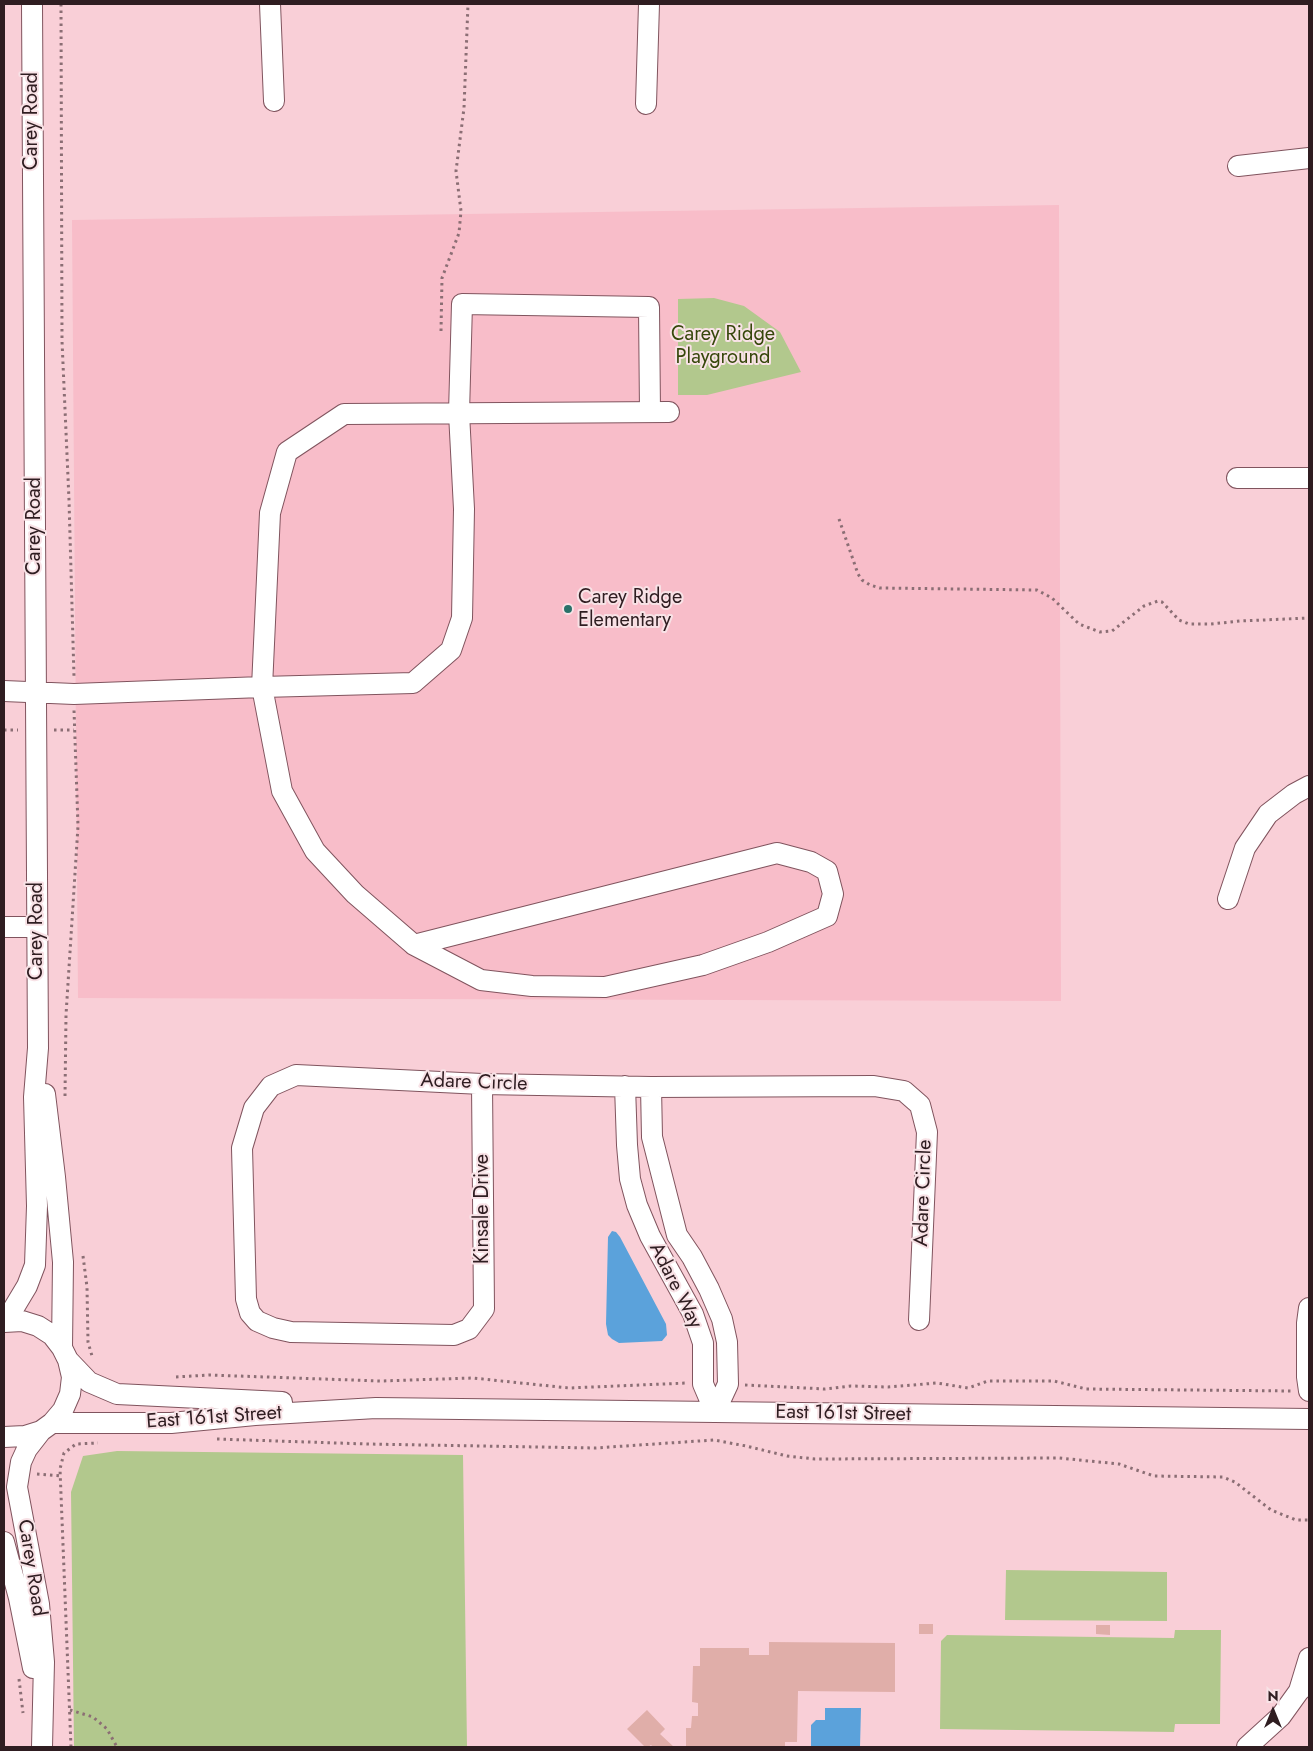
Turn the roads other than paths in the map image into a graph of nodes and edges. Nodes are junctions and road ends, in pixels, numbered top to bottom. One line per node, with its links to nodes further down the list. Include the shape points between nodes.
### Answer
1 (32, 4): 13 (street, Carey Road)
2 (270, 4): 4 (street)
3 (649, 4): 5 (street)
4 (274, 101)
5 (646, 104)
6 (1309, 158): 7 (street)
7 (1238, 166)
8 (459, 414): 8 (street, via 659,412 649,307 462,304); 11 (street, via 344,414 287,452 270,513); 11 (street, via 464,509 462,618 451,650 413,683)
9 (1237, 478): 10 (street)
10 (1309, 478)
11 (262, 688): 13 (street, via 74,694); 18 (street, via 282,792 315,850 355,894)
12 (4, 691): 13 (street)
13 (36, 691): 17 (street, Carey Road)
14 (1309, 786): 15 (street, via 1268,814 1245,848)
15 (1228, 899)
16 (4, 927): 17 (street)
17 (37, 927): 19 (street, Carey Road)
18 (414, 945): 18 (street, via 481,980 532,986 605,987 703,965 768,942 828,916 833,894 827,871 811,862 777,853)
19 (38, 1048): 25 (street, Carey Road, via 34,1096 35,1265 27,1286); 29 (street, Carey Road, via 62,1252)
20 (482, 1084): 21 (street, Adare Circle); 26 (street, Kinsale Drive, via 484,1309); 26 (street, Adare Circle, via 296,1075 271,1086 254,1108 242,1148 246,1298 250,1313 257,1321 291,1332 454,1335)
21 (626, 1086): 22 (street, Adare Circle); 28 (street, Adare Way, via 632,1188 650,1236 693,1314)
22 (650, 1087): 24 (street, Adare Circle, via 874,1086 904,1091 920,1106 927,1132); 27 (street, Adare Way, via 652,1138 677,1235 709,1289 722,1319)
23 (1309, 1308): 30 (street)
24 (918, 1320)
25 (5, 1321): 29 (street, East 161st Street, via 22,1321 38,1326 52,1335)
26 (469, 1329)
27 (727, 1342): 28 (street); 32 (street, Adare Way, via 728,1384)
28 (704, 1343): 32 (street, Adare Way, via 703,1384)
29 (66, 1354): 31 (street, East 161st Street, via 90,1382 117,1394); 34 (street, Carey Road, via 72,1377 70,1394 63,1410)
30 (1309, 1391)
31 (376, 1408): 32 (street, East 161st Street); 34 (street, East 161st Street, via 170,1423)
32 (714, 1412): 33 (street, East 161st Street)
33 (1309, 1420)
34 (46, 1427): 35 (street, East 161st Street, via 25,1436); 39 (street, Carey Road, via 27,1449 17,1487 38,1604 44,1662)
35 (4, 1437)
36 (4, 1542): 39 (street, Carey Road, via 20,1598)
37 (1309, 1658): 38 (street)
38 (1304, 1687): 41 (street, via 1281,1716)
39 (42, 1712): 40 (street, Carey Road)
40 (42, 1747)
41 (1247, 1747)

